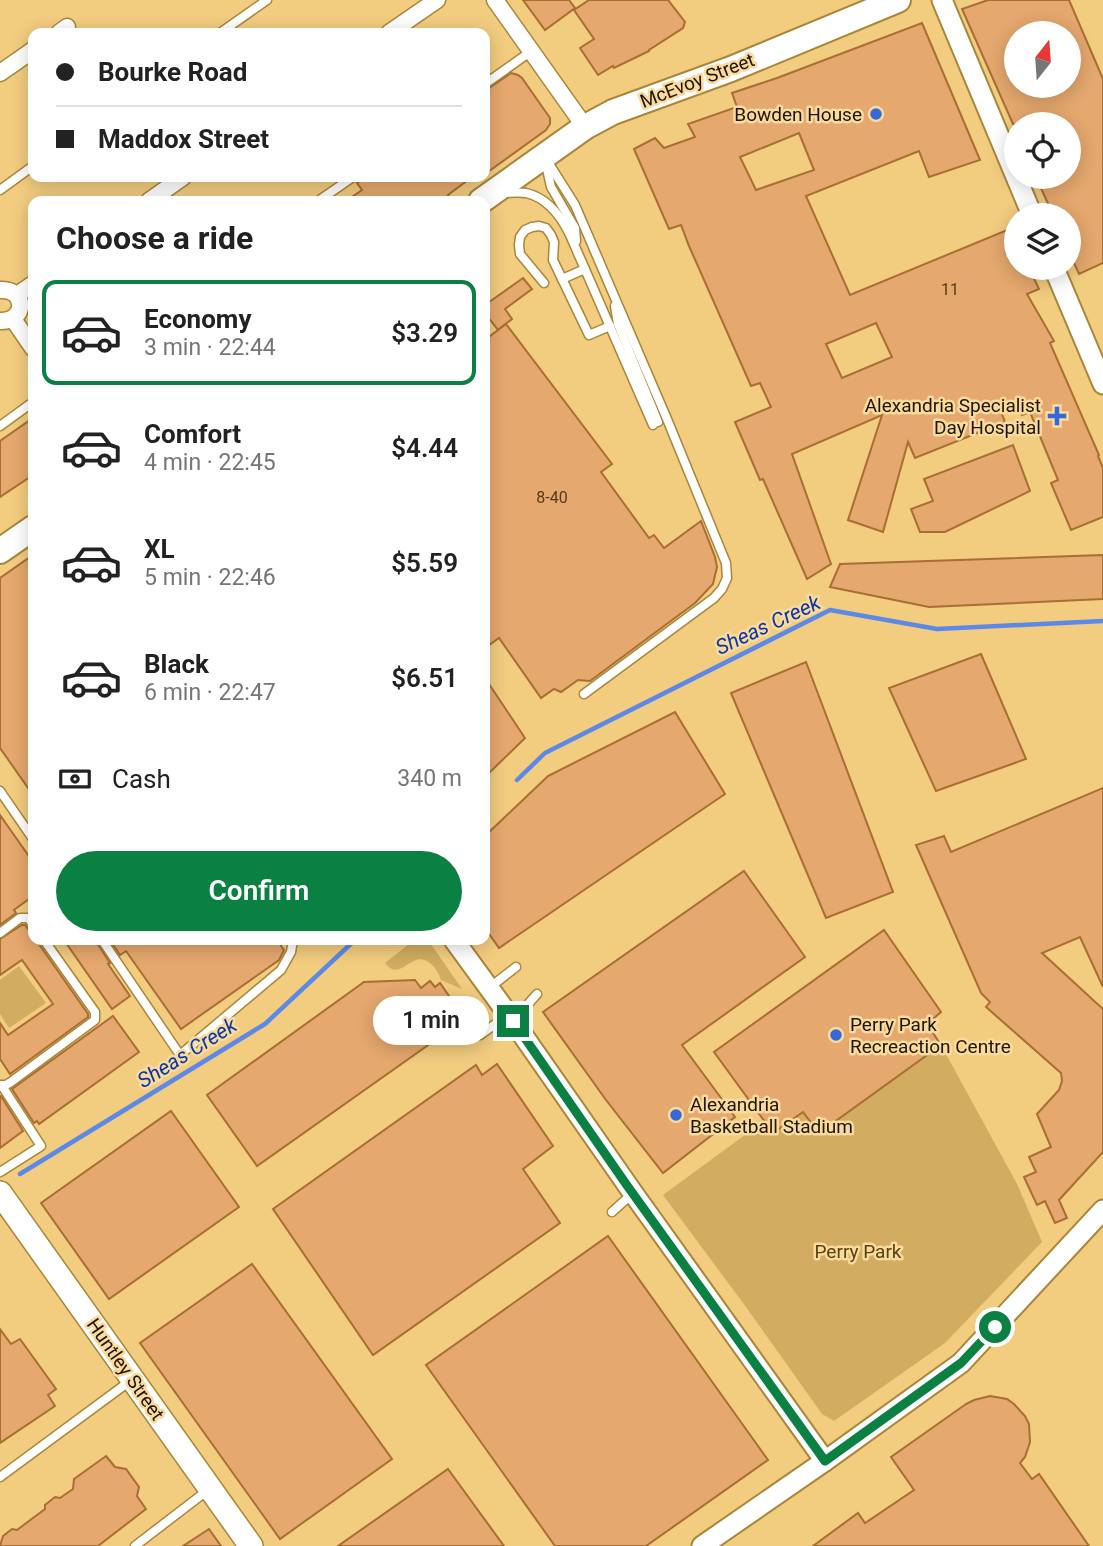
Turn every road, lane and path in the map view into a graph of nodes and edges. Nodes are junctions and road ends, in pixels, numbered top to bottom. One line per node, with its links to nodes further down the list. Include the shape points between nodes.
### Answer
1 (267, 0): 6 (lane)
2 (437, 0): 7 (street)
3 (495, 0): 8 (street)
4 (898, 0): 12 (main road, McEvoy Street)
5 (942, 0): 21 (street)
6 (227, 28)
7 (396, 28)
8 (530, 52): 11 (lane); 12 (street)
9 (28, 53): 10 (street)
10 (0, 73)
11 (490, 80)
12 (585, 127): 13 (main road, McEvoy Street)
13 (544, 157): 18 (main road, McEvoy Street); 22 (lane, via 551,187 575,228); 29 (lane, via 575,205)
14 (28, 170): 17 (lane)
15 (176, 182): 19 (street)
16 (346, 182): 20 (lane)
17 (0, 190)
18 (493, 193): 22 (lane, via 526,193 556,210)
19 (156, 196)
20 (325, 196)
21 (1027, 203)
22 (577, 250): 23 (lane)
23 (585, 269): 24 (lane); 32 (lane)
24 (562, 279): 26 (lane, via 552,260 551,235 546,228 532,227 520,237 520,254); 32 (lane, via 589,335)
25 (1059, 280): 34 (street)
26 (544, 283)
27 (28, 287): 30 (street)
28 (0, 289): 30 (street)
29 (613, 292): 32 (lane, via 618,324 655,423); 41 (lane, via 726,563 727,578 714,598)
30 (17, 295): 31 (street, via 18,313)
31 (6, 320): 33 (street)
32 (610, 327)
33 (28, 343)
34 (1103, 384)
35 (28, 406): 36 (lane)
36 (0, 426)
37 (28, 513): 38 (main road)
38 (0, 531)
39 (28, 531): 40 (main road)
40 (0, 551)
41 (584, 694)
42 (0, 791): 43 (lane)
43 (28, 832)
44 (28, 919): 45 (lane, via 20,918)
45 (0, 933)
46 (48, 945): 55 (lane, via 96,1012 95,1020)
47 (105, 945): 48 (lane, via 180,1055 281,970)
48 (292, 945)
49 (458, 945): 51 (street)
50 (516, 967): 51 (lane)
51 (489, 988): 53 (street)
52 (537, 994): 53 (lane)
53 (510, 1018): 54 (lane); 58 (street)
54 (480, 1035)
55 (1, 1085): 56 (lane, via 41,1146)
56 (0, 1172)
57 (0, 1193): 61 (main road, Huntley Street)
58 (633, 1193): 60 (lane); 62 (street)
59 (1103, 1210): 62 (street, via 961,1363)
60 (612, 1212)
61 (132, 1379): 63 (lane); 64 (main road, Huntley Street)
62 (825, 1461): 67 (street)
63 (0, 1477)
64 (210, 1488): 65 (lane); 66 (main road, Huntley Street)
65 (135, 1546)
66 (251, 1546)
67 (702, 1546)

